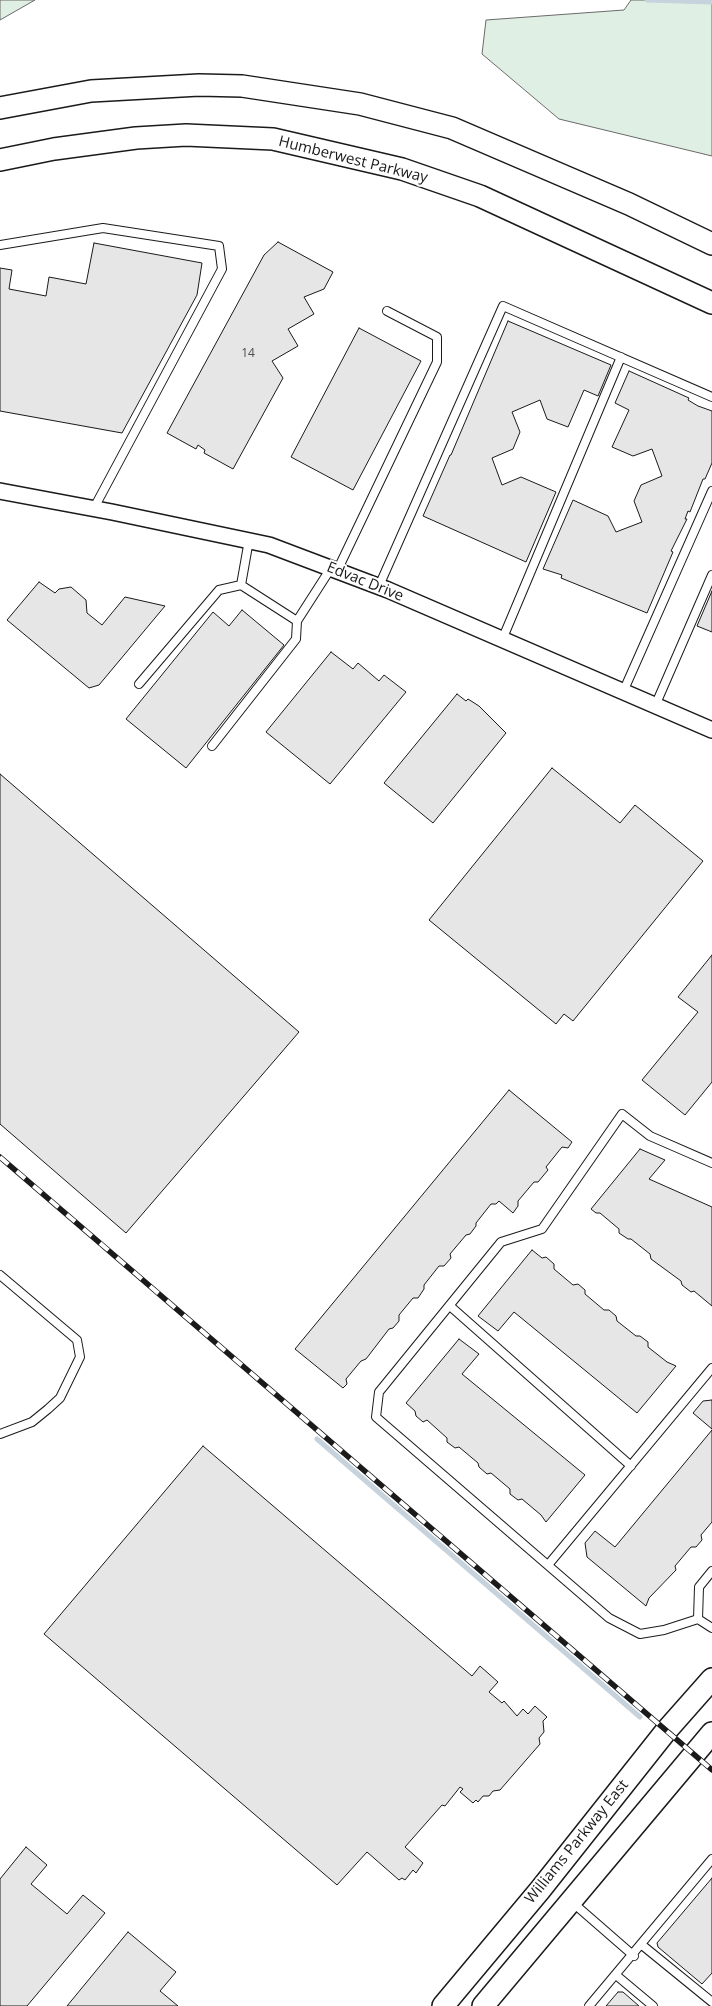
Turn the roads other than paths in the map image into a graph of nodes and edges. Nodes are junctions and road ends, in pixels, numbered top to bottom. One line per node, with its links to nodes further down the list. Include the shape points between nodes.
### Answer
1 (0, 108): 3 (main road, via 91,91 199,85 242,86 360,104 452,128 612,196)
2 (0, 160): 5 (main road, Humberwest Parkway, via 54,148 136,138 186,135 273,140 402,169 480,196)
3 (712, 244)
4 (0, 245): 11 (lane, via 103,228 219,246 222,269)
5 (712, 304)
6 (387, 311): 13 (lane, via 437,337 437,362)
7 (621, 357): 8 (lane); 16 (lane, via 503,306); 18 (lane)
8 (712, 396)
9 (712, 491): 20 (lane)
10 (0, 492): 11 (street, Edvac Drive)
11 (94, 508): 12 (street, Edvac Drive)
12 (249, 540): 13 (street, Edvac Drive); 15 (lane)
13 (334, 569): 16 (street, Edvac Drive); 17 (lane)
14 (712, 575): 21 (lane)
15 (241, 585): 17 (lane); 19 (lane, via 219,590)
16 (379, 586): 18 (street, Edvac Drive)
17 (297, 622): 23 (lane, via 296,639)
18 (502, 640): 20 (street, Edvac Drive)
19 (139, 684)
20 (623, 692): 21 (street, Edvac Drive)
21 (655, 706): 22 (street, Edvac Drive)
22 (712, 730)
23 (212, 746)
24 (712, 1163): 26 (lane, via 650,1136 622,1114 542,1229 501,1242)
25 (0, 1276): 28 (lane, via 77,1340 80,1357 60,1398 48,1410 32,1422)
26 (450, 1306): 29 (lane); 30 (lane, via 379,1392 376,1417)
27 (712, 1368): 29 (lane)
28 (0, 1434)
29 (631, 1466): 30 (lane)
30 (548, 1565): 32 (lane, via 609,1618 640,1634)
31 (712, 1570): 32 (lane, via 699,1587)
32 (698, 1619): 33 (lane)
33 (712, 1628)
34 (712, 1679): 42 (main road, Williams Parkway East)
35 (712, 1733): 37 (main road, Williams Parkway East)
36 (712, 1859): 38 (lane)
37 (570, 1901): 39 (lane); 43 (main road, Williams Parkway East)
38 (642, 1945): 39 (lane); 41 (lane)
39 (634, 1956): 40 (lane)
40 (616, 1975): 44 (lane); 45 (lane)
41 (712, 2002)
42 (443, 2006)
43 (483, 2006)
44 (589, 2006)
45 (653, 2006)

